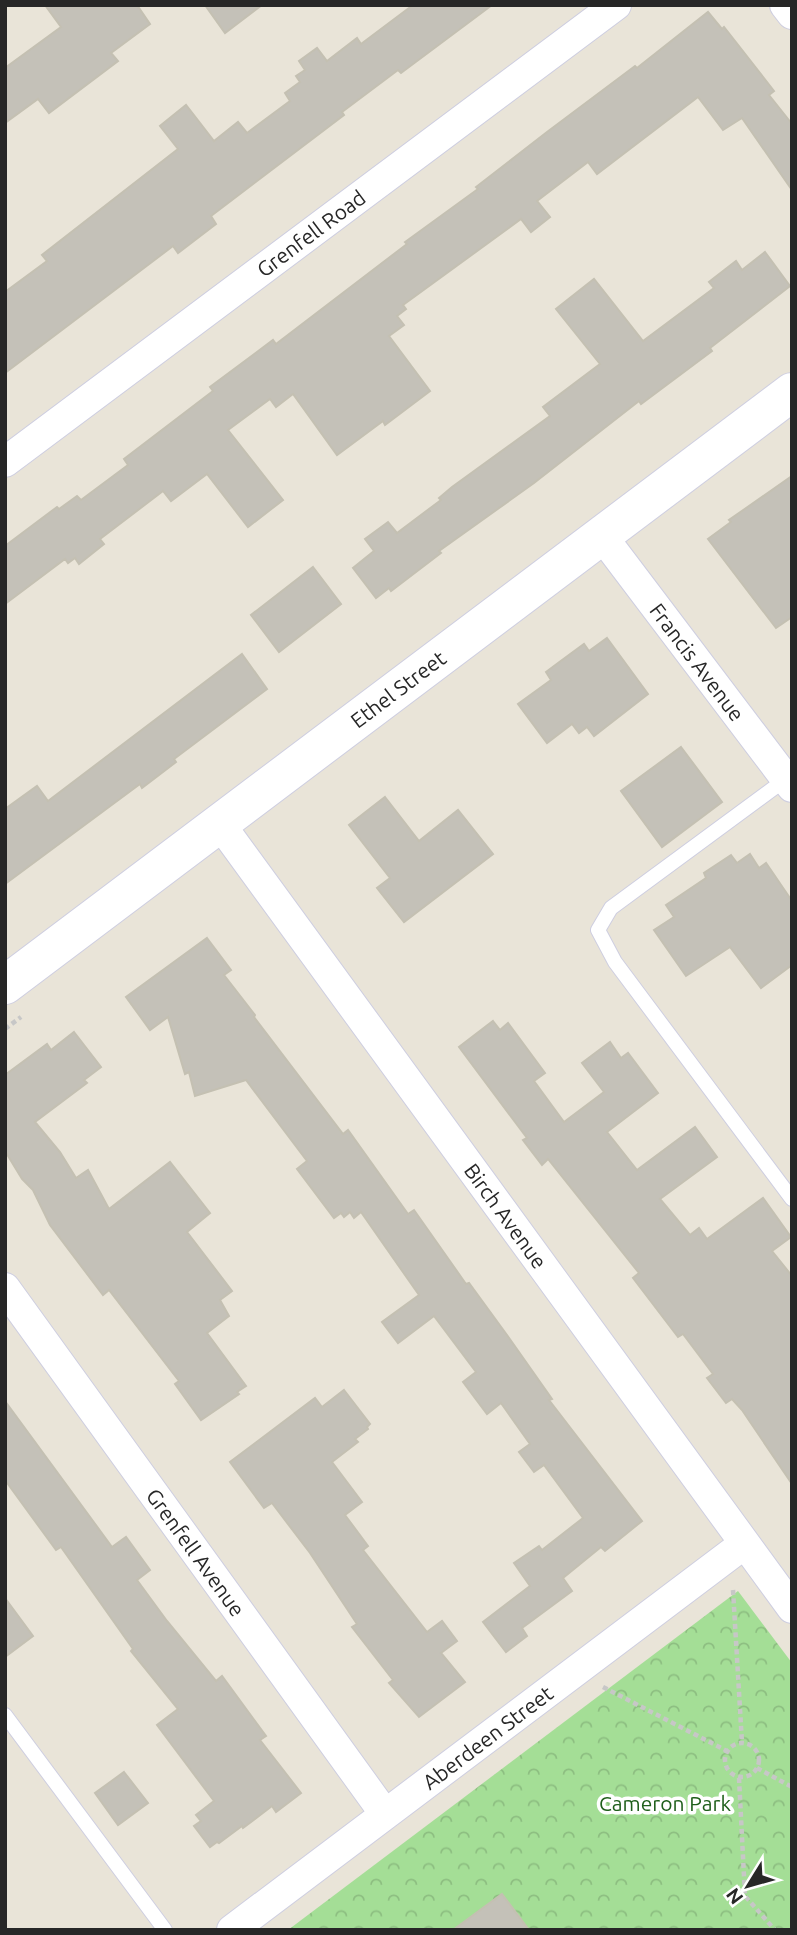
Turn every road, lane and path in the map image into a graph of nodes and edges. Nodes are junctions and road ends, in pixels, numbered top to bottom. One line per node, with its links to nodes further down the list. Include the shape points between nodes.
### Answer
1 (616, 5): 5 (street, Grenfell Road)
2 (785, 5): 3 (street)
3 (792, 14)
4 (791, 395): 6 (street, Ethel Street)
5 (5, 462)
6 (602, 536): 7 (street, Francis Avenue); 8 (street, Ethel Street)
7 (789, 783): 10 (lane, via 611,908 598,930 615,962)
8 (220, 824): 9 (street, Ethel Street); 12 (street, Birch Avenue)
9 (5, 985)
10 (792, 1199)
11 (5, 1288): 21 (street, Grenfell Avenue)
12 (738, 1549): 13 (street, Birch Avenue); 14 (street, Aberdeen Street); 16 (path)
13 (792, 1608)
14 (575, 1672): 17 (path); 21 (street, Aberdeen Street)
15 (5, 1715): 22 (lane)
16 (742, 1743): 17 (path); 18 (path, via 757,1751)
17 (727, 1751): 19 (path, via 725,1768)
18 (757, 1768): 19 (path, via 750,1776); 20 (path)
19 (738, 1777): 24 (path, via 745,1896)
20 (792, 1787)
21 (385, 1814): 23 (street, Aberdeen Street)
22 (165, 1930)
23 (232, 1930)
24 (775, 1930)

